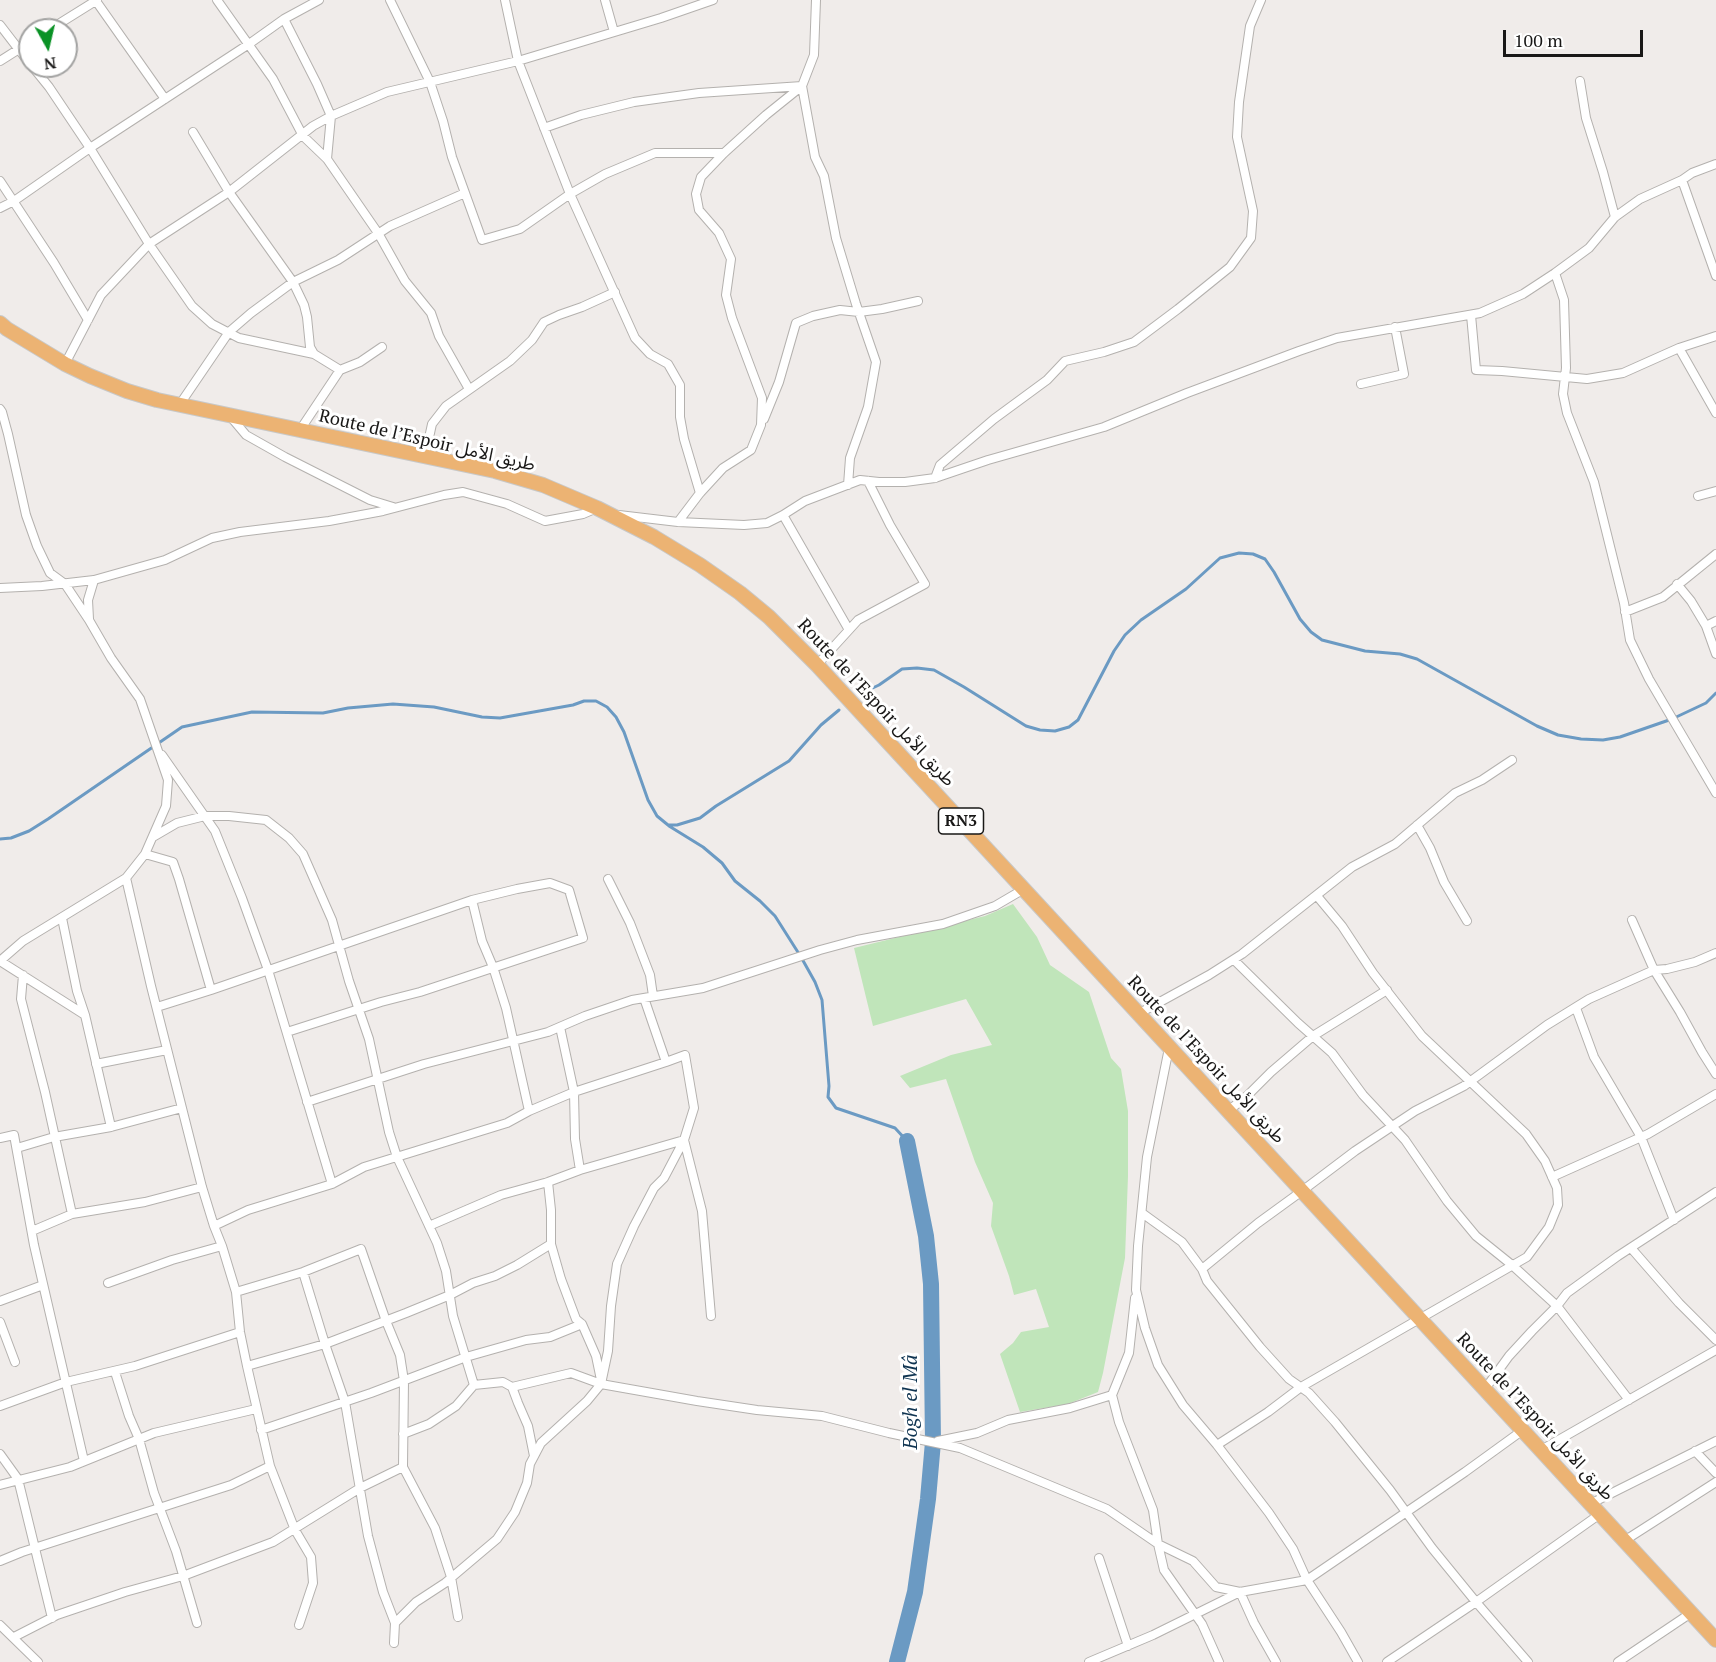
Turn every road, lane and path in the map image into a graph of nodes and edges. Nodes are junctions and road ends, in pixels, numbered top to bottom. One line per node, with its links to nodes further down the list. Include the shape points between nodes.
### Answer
1 (217, 0): 14 (street)
2 (318, 0): 11 (street)
3 (390, 0): 20 (street)
4 (505, 0): 17 (street)
5 (605, 0): 13 (street)
6 (713, 0): 13 (street)
7 (816, 0): 21 (street, via 814,55)
8 (1261, 0): 68 (street, via 1250,26 1237,137 1253,211 1251,238 1230,267 1134,342 1065,362 940,465)
9 (97, 1): 10 (street); 22 (street)
10 (69, 18)
11 (284, 19): 14 (street); 23 (street)
12 (0, 25): 15 (street)
13 (614, 32): 17 (street)
14 (249, 44): 22 (street); 26 (street)
15 (18, 49): 16 (street)
16 (0, 61)
17 (518, 61): 20 (street); 24 (street)
18 (42, 78): 27 (street)
19 (1580, 81): 38 (street, via 1586,118)
20 (429, 82): 23 (street, via 387,92); 34 (street)
21 (802, 86): 24 (street, via 634,102); 28 (street); 46 (street, via 815,157 824,176 836,238)
22 (165, 99): 27 (street)
23 (331, 116): 26 (street); 29 (street)
24 (544, 128): 35 (street)
25 (192, 132): 33 (street)
26 (303, 136): 29 (street); 33 (street)
27 (90, 148): 36 (street); 40 (street)
28 (724, 153): 35 (street, via 655,153); 65 (street, via 701,177 696,194 699,210 719,233 731,259 726,295 762,398)
29 (327, 159): 39 (street)
30 (1716, 164): 31 (street)
31 (1682, 180): 38 (street, via 1640,199); 42 (street)
32 (0, 181): 36 (street)
33 (230, 192): 40 (street); 43 (street)
34 (465, 193): 35 (street, via 482,240 520,229); 39 (street)
35 (570, 194): 44 (street)
36 (14, 201): 37 (street); 48 (street)
37 (0, 208)
38 (1615, 217): 41 (street, via 1589,248)
39 (378, 233): 43 (street, via 338,261); 60 (street, via 405,281 431,313 439,336)
40 (150, 244): 48 (street, via 101,295); 51 (street, via 192,306 212,324)
41 (1556, 273): 47 (street, via 1523,294); 58 (street, via 1564,300)
42 (1716, 276)
43 (293, 282): 51 (street); 55 (street, via 304,304)
44 (615, 292): 60 (street, via 544,322 510,361); 72 (street, via 635,338 650,354 668,364 680,385 684,439)
45 (918, 301): 46 (street)
46 (859, 312): 65 (street, via 840,310 796,323 779,382); 70 (street, via 876,362 868,407 850,458)
47 (1471, 315): 49 (street); 58 (street, via 1476,370)
48 (88, 320): 56 (street)
49 (1395, 327): 59 (street, via 1404,374); 68 (street, via 1337,338 1104,427)
50 (2, 329): 56 (highway, Route de l’Espoir طريق الأمل / RN3)
51 (229, 332): 55 (street, via 239,338); 61 (street)
52 (1716, 336): 54 (street)
53 (382, 347): 57 (street)
54 (1679, 348): 58 (street, via 1623,373 1587,379); 63 (street)
55 (314, 354): 57 (street)
56 (65, 364): 61 (highway, Route de l’Espoir طريق الأمل / RN3, via 127,392)
57 (340, 370): 66 (street)
58 (1565, 376): 84 (street, via 1567,413 1594,482)
59 (1361, 384)
60 (469, 389): 67 (street, via 446,406 432,424)
61 (180, 404): 64 (highway, Route de l’Espoir طريق الأمل / RN3)
62 (0, 409): 81 (street, via 37,546 50,573)
63 (1716, 413)
64 (229, 415): 66 (highway, Route de l’Espoir طريق الأمل / RN3); 74 (street, via 246,435 285,457 370,500)
65 (761, 425): 72 (street, via 751,450 723,468)
66 (300, 430): 67 (highway, Route de l’Espoir طريق الأمل / RN3)
67 (425, 456): 75 (highway, Route de l’Espoir طريق الأمل / RN3, via 504,474)
68 (935, 478): 69 (street)
69 (868, 481): 70 (street); 88 (street, via 925,584 858,620)
70 (848, 485): 77 (street, via 805,501)
71 (1716, 490): 73 (street)
72 (700, 493): 78 (street)
73 (1698, 496)
74 (395, 508): 75 (street, via 463,492 507,504 545,521); 80 (street, via 212,538 165,560)
75 (597, 508): 76 (highway, Route de l’Espoir طريق الأمل / RN3)
76 (611, 514): 78 (street); 90 (highway, Route de l’Espoir طريق الأمل / RN3, via 691,559 740,593)
77 (783, 515): 78 (street, via 767,523 744,525); 88 (street)
78 (678, 522)
79 (1716, 554): 82 (street)
80 (94, 580): 81 (street); 85 (street, via 88,600)
81 (65, 584): 83 (street); 85 (street)
82 (1677, 584): 84 (street, via 1663,597); 87 (street)
83 (0, 588)
84 (1626, 612): 93 (street, via 1630,640 1648,679)
85 (90, 620): 91 (street, via 140,699)
86 (1716, 621): 87 (street)
87 (1706, 626): 89 (street)
88 (849, 630): 90 (street)
89 (1716, 654)
90 (817, 665): 100 (highway, Route de l’Espoir طريق الأمل / RN3)
91 (156, 746): 94 (street); 96 (street, via 168,780 166,806)
92 (1512, 760): 95 (street, via 1455,793)
93 (1716, 794)
94 (205, 816): 96 (street, via 177,823); 106 (street, via 266,820 289,838 303,854 315,879); 111 (street, via 215,831)
95 (1417, 825): 101 (street, via 1395,844 1352,867); 104 (street)
96 (153, 837): 97 (street)
97 (145, 854): 98 (street); 114 (street, via 173,862)
98 (126, 878): 103 (street); 117 (street)
99 (608, 879): 116 (street, via 650,975)
100 (1024, 888): 116 (street, via 995,906 943,924 857,940 703,988); 120 (highway, Route de l’Espoir طريق الأمل / RN3)
101 (1317, 896): 108 (street); 115 (street)
102 (472, 900): 106 (street); 110 (street); 110 (street, via 550,883 569,890 582,938)
103 (62, 918): 109 (street, via 23,941); 121 (street)
104 (1467, 921)
105 (1632, 921): 112 (street)
106 (339, 945): 111 (street); 119 (street)
107 (1716, 953): 112 (street, via 1695,962)
108 (1234, 960): 120 (street); 124 (street)
109 (0, 961): 113 (street)
110 (493, 967): 119 (street); 125 (street)
111 (268, 970): 114 (street); 123 (street)
112 (1653, 970): 118 (street); 130 (street)
113 (22, 975): 121 (street); 141 (street, via 21,999)
114 (211, 990): 117 (street)
115 (1387, 990): 124 (street); 132 (street, via 1422,1036)
116 (649, 997): 122 (street); 128 (street)
117 (157, 1007): 127 (street)
118 (1576, 1008): 132 (street); 142 (street, via 1594,1057)
119 (359, 1010): 123 (street); 131 (street)
120 (1138, 1014): 126 (highway, Route de l’Espoir طريق الأمل / RN3)
121 (85, 1015): 129 (street)
122 (560, 1027): 125 (street); 133 (street)
123 (287, 1032): 135 (street)
124 (1313, 1036): 138 (street); 139 (street, via 1332,1053)
125 (512, 1040): 131 (street); 137 (street)
126 (1169, 1048): 138 (highway, Route de l’Espoir طريق الأمل / RN3); 154 (street, via 1148,1157)
127 (167, 1050): 129 (street); 136 (street)
128 (666, 1062): 133 (street); 144 (street, via 685,1055 694,1108)
129 (96, 1064): 140 (street)
130 (1716, 1074)
131 (378, 1079): 135 (street); 146 (street)
132 (1471, 1081): 139 (street); 148 (street, via 1526,1134)
133 (574, 1092): 137 (street); 147 (street)
134 (1716, 1094): 142 (street)
135 (307, 1102): 150 (street)
136 (182, 1108): 140 (street); 151 (street)
137 (529, 1111): 146 (street, via 507,1123)
138 (1228, 1111): 152 (highway, Route de l’Espoir طريق الأمل / RN3)
139 (1391, 1126): 152 (street); 163 (street, via 1406,1140 1476,1236)
140 (111, 1127): 141 (street)
141 (54, 1137): 145 (street); 155 (street)
142 (1641, 1137): 148 (street); 156 (street)
143 (0, 1138): 145 (street, via 14,1135)
144 (684, 1140): 147 (street); 173 (street, via 702,1211); 188 (street, via 664,1178 654,1188 617,1264)
145 (17, 1148): 159 (street)
146 (397, 1157): 150 (street, via 364,1167); 158 (street)
147 (580, 1170): 149 (street)
148 (1552, 1177): 163 (street, via 1558,1205 1548,1227 1527,1257)
149 (548, 1182): 158 (street, via 501,1195); 160 (street)
150 (332, 1184): 157 (street, via 248,1210)
151 (202, 1187): 155 (street, via 145,1202); 157 (street)
152 (1302, 1191): 164 (street); 174 (highway, Route de l’Espoir طريق الأمل / RN3)
153 (1716, 1192): 156 (street)
154 (1142, 1213): 164 (street, via 1182,1242); 168 (street)
155 (72, 1214): 159 (street)
156 (1674, 1220): 162 (street)
157 (214, 1226): 161 (street)
158 (429, 1226): 170 (street, via 446,1271)
159 (32, 1231): 167 (street)
160 (550, 1244): 170 (street, via 510,1269); 177 (street, via 576,1319)
161 (222, 1246): 166 (street); 169 (street)
162 (1631, 1248): 172 (street, via 1567,1293); 179 (street)
163 (1512, 1265): 172 (street); 174 (street)
164 (1202, 1269): 191 (street, via 1207,1281 1260,1347)
165 (303, 1272): 169 (street); 175 (street, via 361,1249); 180 (street)
166 (108, 1283)
167 (43, 1285): 171 (street); 187 (street)
168 (1136, 1290): 193 (street, via 1129,1353); 204 (street, via 1158,1365)
169 (236, 1292): 178 (street)
170 (450, 1295): 175 (street); 182 (street)
171 (0, 1301)
172 (1557, 1306): 192 (street, via 1509,1356); 194 (street)
173 (711, 1316)
174 (1419, 1318): 191 (street); 192 (highway, Route de l’Espoir طريق الأمل / RN3)
175 (386, 1320): 180 (street); 186 (street, via 400,1355)
176 (0, 1322): 183 (street)
177 (582, 1324): 182 (street, via 550,1337); 188 (street, via 596,1356)
178 (240, 1332): 184 (street); 185 (street)
179 (1716, 1340)
180 (325, 1344): 184 (street); 195 (street)
181 (1716, 1350): 194 (street)
182 (466, 1357): 186 (street); 189 (street)
183 (15, 1362)
184 (247, 1366): 197 (street)
185 (115, 1372): 187 (street); 201 (street)
186 (404, 1381): 195 (street); 200 (street)
187 (66, 1382): 196 (street); 209 (street)
188 (602, 1384): 190 (street, via 571,1373); 203 (street, via 757,1410 822,1416); 208 (street, via 541,1443)
189 (474, 1385): 190 (street, via 503,1382); 200 (street, via 456,1406 429,1424)
190 (512, 1387): 208 (street, via 528,1425)
191 (1301, 1387): 204 (street); 219 (street, via 1335,1422)
192 (1485, 1389): 199 (highway, Route de l’Espoir طريق الأمل / RN3)
193 (1112, 1395): 203 (street); 222 (street, via 1154,1510)
194 (1629, 1400): 205 (street)
195 (345, 1402): 198 (street); 216 (street)
196 (0, 1406)
197 (256, 1409): 198 (street); 201 (street)
198 (261, 1430): 210 (street)
199 (1523, 1430): 205 (highway, Route de l’Espoir طريق الأمل / RN3); 219 (street)
200 (403, 1434): 211 (street)
201 (139, 1439): 209 (street); 217 (street)
202 (1716, 1440): 206 (street)
203 (933, 1442): 222 (street, via 960,1448 1107,1509)
204 (1217, 1445): 228 (street, via 1269,1513)
205 (1541, 1450): 218 (highway, Route de l’Espoir طريق الأمل / RN3)
206 (1695, 1451): 212 (street); 218 (street)
207 (0, 1454): 213 (street)
208 (534, 1456): 227 (street, via 515,1512 497,1539)
209 (84, 1461): 213 (street)
210 (270, 1466): 217 (street, via 231,1485); 220 (street)
211 (403, 1467): 216 (street); 227 (street, via 435,1527)
212 (1716, 1473)
213 (18, 1479): 215 (street); 223 (street)
214 (1716, 1482): 221 (street)
215 (0, 1485)
216 (360, 1488): 220 (street); 236 (street, via 371,1547)
217 (160, 1509): 223 (street); 226 (street)
218 (1595, 1509): 221 (highway, Route de l’Espoir طريق الأمل / RN3); 230 (street)
219 (1407, 1513): 228 (street); 230 (street)
220 (295, 1530): 226 (street); 238 (street, via 311,1557 314,1583)
221 (1624, 1541): 231 (highway, Route de l’Espoir طريق الأمل / RN3)
222 (1158, 1544): 229 (street, via 1193,1561 1216,1587); 232 (street, via 1164,1570)
223 (35, 1548): 225 (street); 234 (street)
224 (1099, 1558): 243 (street)
225 (0, 1561)
226 (183, 1575): 234 (street); 235 (street)
227 (451, 1577): 233 (street); 236 (street)
228 (1307, 1580): 229 (street); 248 (street)
229 (1240, 1593): 232 (street); 247 (street)
230 (1476, 1602): 249 (street); 250 (street)
231 (1691, 1613): 239 (highway, Route de l’Espoir طريق الأمل / RN3); 251 (street)
232 (1196, 1615): 243 (street); 246 (street)
233 (458, 1617)
234 (52, 1618): 240 (street)
235 (197, 1623)
236 (395, 1623): 242 (street)
237 (0, 1625): 240 (street)
238 (299, 1625)
239 (1711, 1626): 241 (highway, Route de l’Espoir طريق الأمل / RN3)
240 (14, 1637): 244 (street)
241 (1716, 1640)
242 (394, 1643)
243 (1128, 1646): 245 (street)
244 (38, 1662)
245 (1089, 1662)
246 (1219, 1662)
247 (1276, 1662)
248 (1358, 1662)
249 (1387, 1662)
250 (1528, 1662)
251 (1618, 1662)

